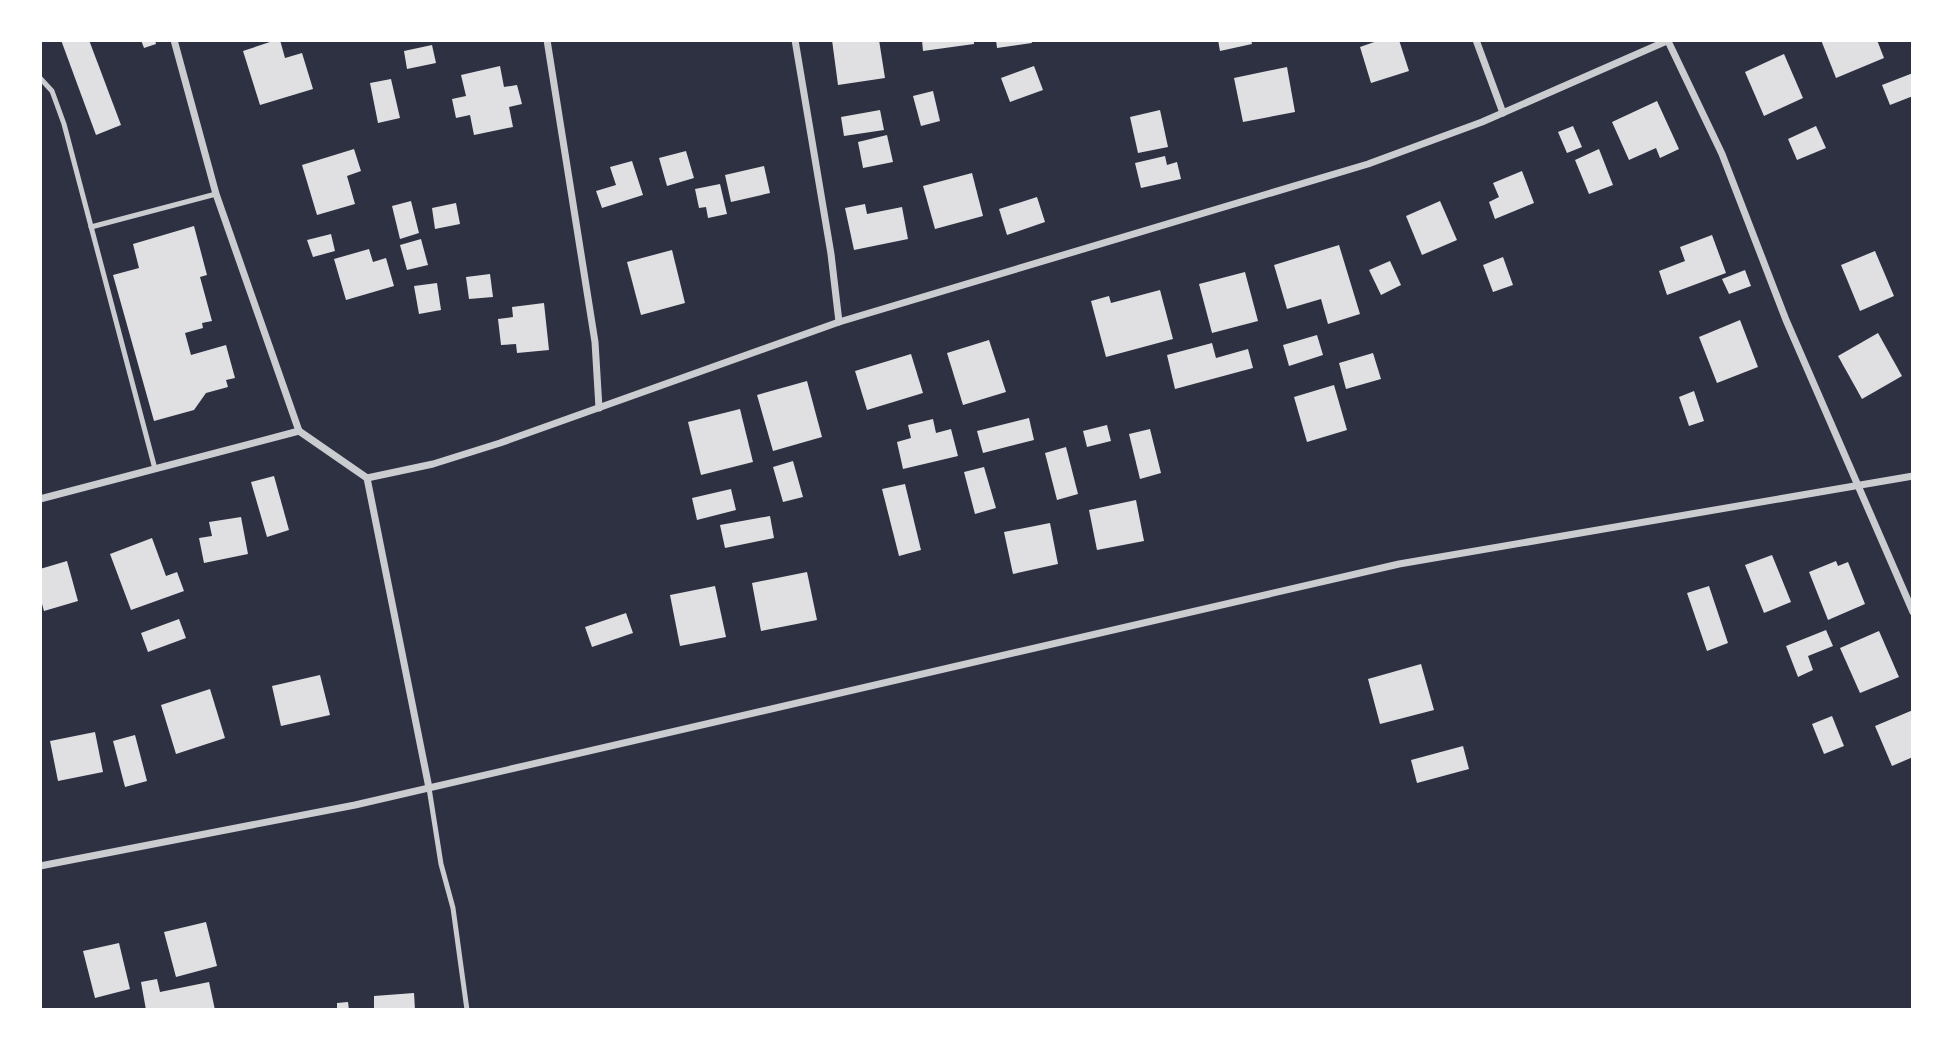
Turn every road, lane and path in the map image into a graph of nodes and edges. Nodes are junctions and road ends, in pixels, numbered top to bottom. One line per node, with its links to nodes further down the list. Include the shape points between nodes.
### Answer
1 (174, 40): 8 (street)
2 (547, 40): 11 (street, via 595,342)
3 (795, 40): 10 (street)
4 (1476, 40): 7 (street)
5 (1668, 41): 7 (street); 16 (street, via 1722,154)
6 (40, 78): 9 (lane, via 52,91 64,124)
7 (1503, 113): 10 (street, via 1368,164)
8 (216, 194): 9 (lane); 12 (street)
9 (91, 227): 13 (lane)
10 (839, 322): 11 (street)
11 (599, 408): 15 (street, via 433,464)
12 (299, 431): 13 (street); 15 (street)
13 (155, 469): 17 (street)
14 (1913, 476): 16 (street)
15 (367, 478): 19 (street)
16 (1856, 484): 18 (street); 19 (street, via 1399,564)
17 (40, 499)
18 (1913, 612)
19 (429, 788): 20 (street); 21 (lane)
20 (40, 866)
21 (467, 1010)

